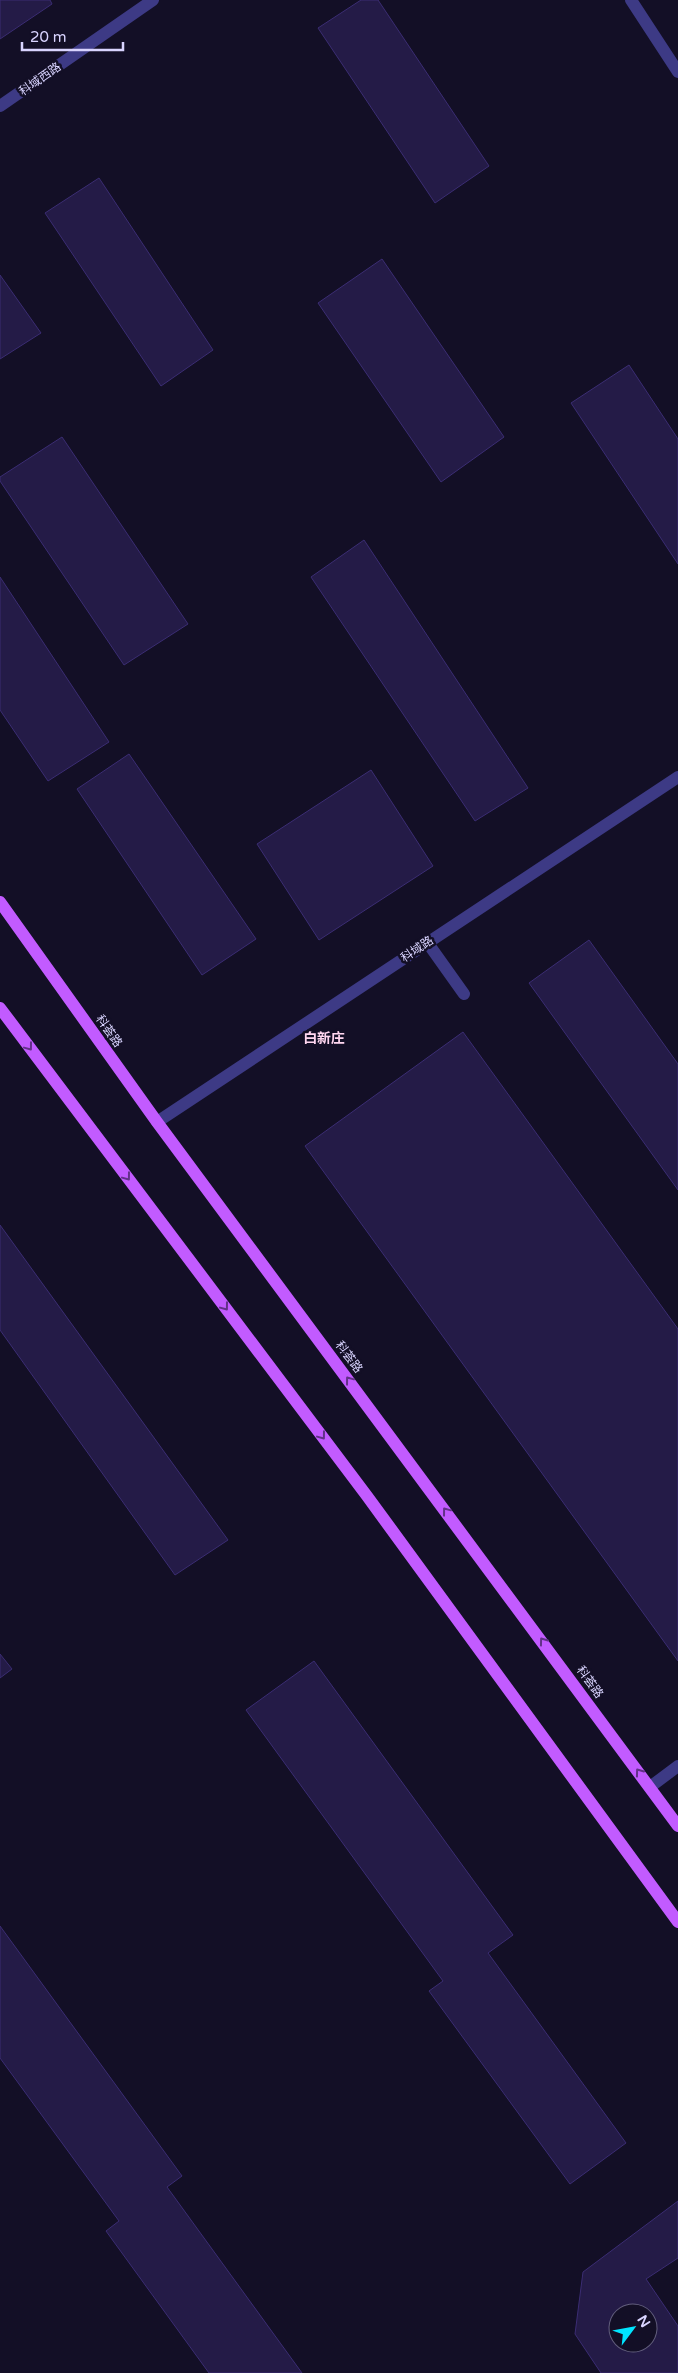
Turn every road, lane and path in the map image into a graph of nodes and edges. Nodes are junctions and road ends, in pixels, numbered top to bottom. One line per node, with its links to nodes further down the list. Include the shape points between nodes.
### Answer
1 (153, 0): 4 (street, 科域西路)
2 (631, 0): 3 (street)
3 (678, 72)
4 (0, 106)
5 (678, 777): 7 (street, 科域路)
6 (0, 902): 10 (main road, 科荟路)
7 (426, 942): 8 (street); 10 (street, 科域路)
8 (464, 994)
9 (0, 1008): 14 (main road, one-way to 14, via 367,1496)
10 (157, 1122): 12 (main road, 科荟路, one-way to 10)
11 (678, 1766): 12 (street)
12 (650, 1787): 13 (main road, 科荟路)
13 (678, 1826)
14 (678, 1922)

